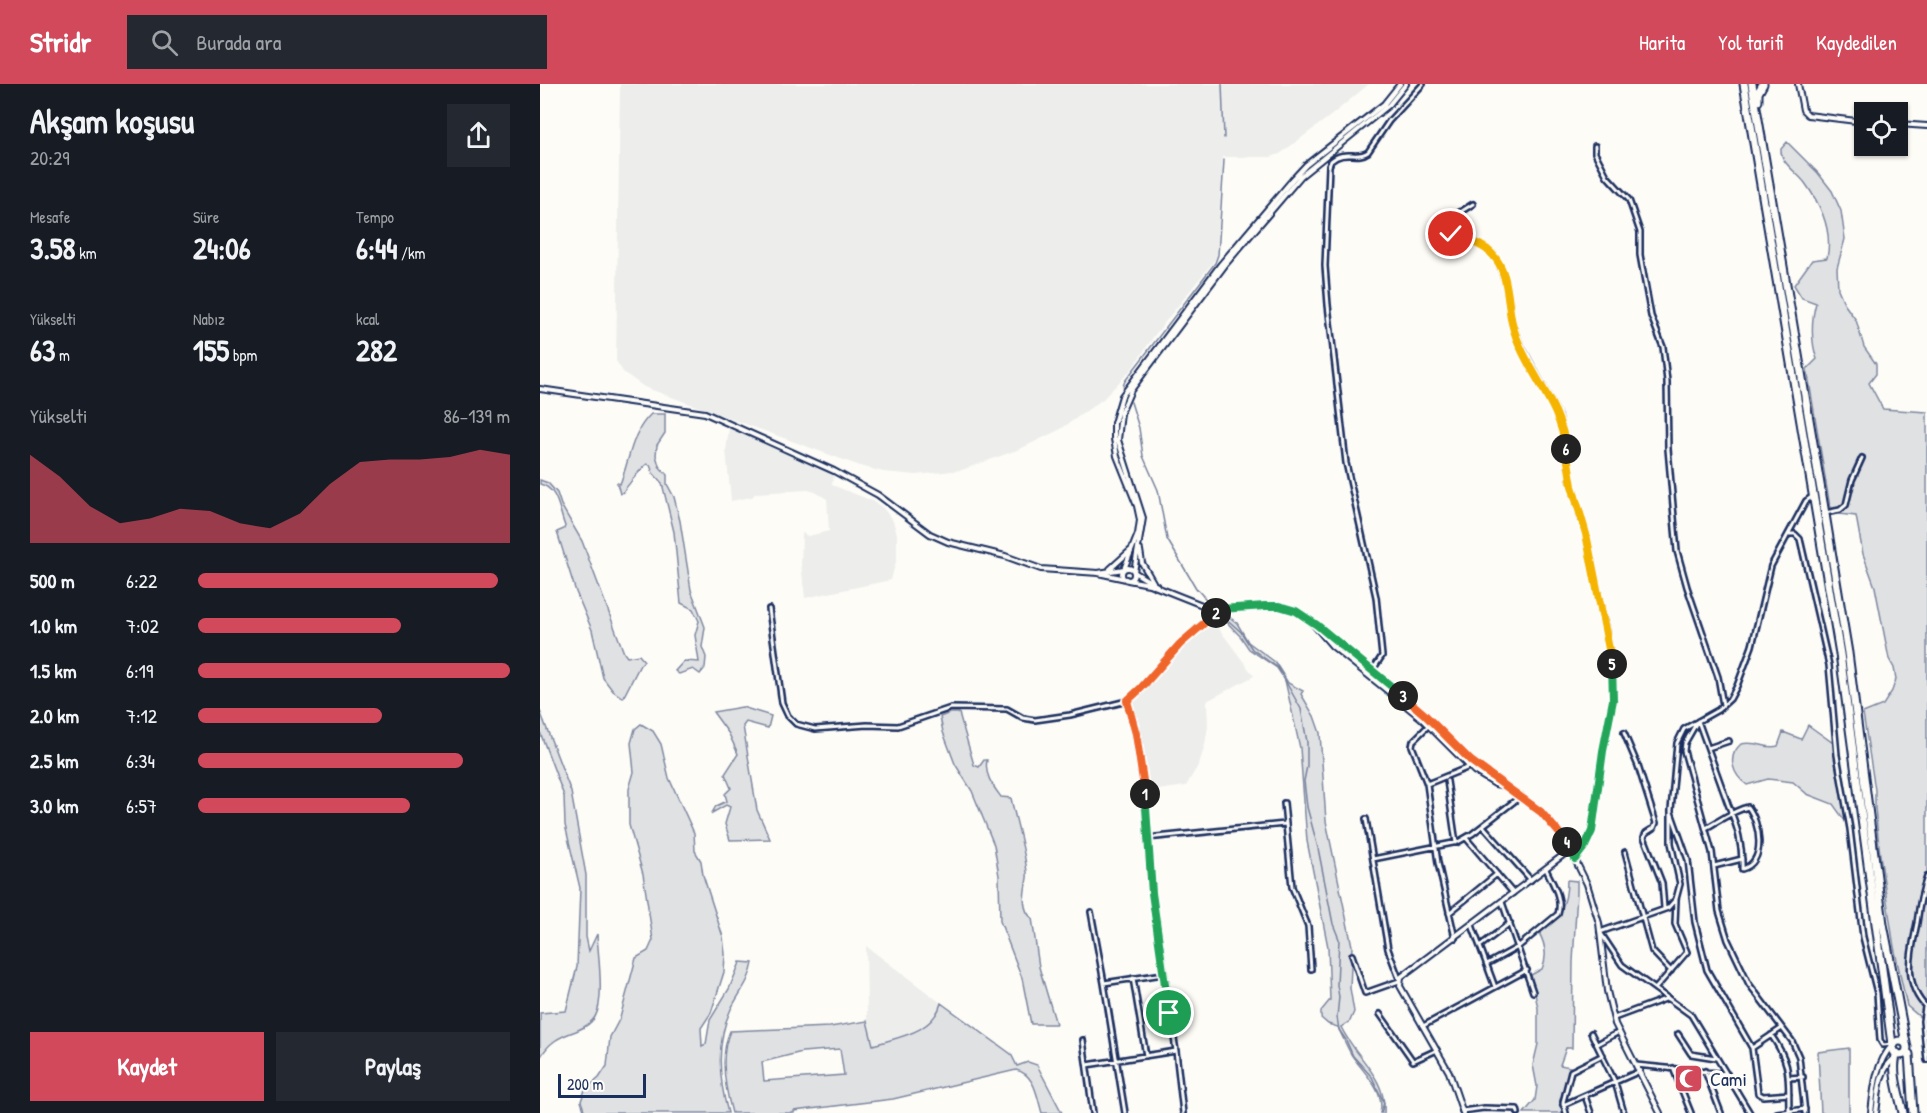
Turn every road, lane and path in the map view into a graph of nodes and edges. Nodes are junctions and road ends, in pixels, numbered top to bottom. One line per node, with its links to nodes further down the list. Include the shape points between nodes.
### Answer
1 (1400, 84): 20 (street, via 1384,104 1293,179 1221,264 1122,396 1114,439 1140,520)
2 (1406, 84): 19 (street, via 1389,105 1301,176 1225,265 1125,400 1118,440 1141,507)
3 (1423, 84): 31 (street, via 1364,156 1343,154 1329,166 1325,266 1328,305 1346,463 1376,597 1382,656)
4 (1741, 84): 16 (highway)
5 (1752, 84): 11 (highway)
6 (1763, 84): 11 (highway, via 1758,99)
7 (1798, 84): 8 (street, via 1803,110 1808,115)
8 (1854, 121)
9 (1908, 124): 10 (street)
10 (1926, 125)
11 (1762, 145): 17 (highway)
12 (1595, 146): 33 (street, via 1607,176 1629,200 1640,232 1651,316 1663,347 1666,372 1677,551)
13 (1473, 204): 58 (street, via 1457,213 1450,233 1484,247 1499,264 1512,324 1559,417 1613,668 1613,700 1592,831)
14 (540, 389): 24 (street, via 705,413 834,471 948,542 1041,569)
15 (1862, 458): 17 (street, via 1846,505)
16 (1815, 495): 18 (street, via 1806,501); 102 (highway)
17 (1825, 513): 103 (highway, via 1848,653 1883,924)
18 (1788, 535): 33 (street, via 1767,576 1745,666); 102 (street, via 1795,534 1800,539 1828,665 1863,937 1877,993 1880,1040)
19 (1140, 544): 23 (street); 26 (street, via 1142,563)
20 (1134, 547): 21 (street); 22 (street)
21 (1124, 569): 22 (street); 23 (street); 25 (street, via 1122,575)
22 (1109, 570): 24 (street)
23 (1134, 572): 25 (street, via 1133,578); 26 (street)
24 (1098, 573): 25 (street)
25 (1127, 580): 27 (street)
26 (1155, 585): 27 (street)
27 (1168, 593): 29 (street)
28 (770, 609): 32 (street, via 782,703 788,716 804,727 898,726 951,708 1007,709 1035,720)
29 (1221, 609): 30 (street, via 1279,606 1296,611); 32 (street, via 1180,644)
30 (1313, 623): 31 (street); 35 (street, via 1332,646)
31 (1372, 671): 42 (street, via 1424,714 1471,761)
32 (1127, 701): 51 (street, via 1144,788)
33 (1724, 705): 34 (street)
34 (1698, 721): 38 (street); 45 (street, via 1684,729 1677,743); 50 (street, via 1684,751)
35 (1428, 726): 39 (street); 41 (street, via 1412,745)
36 (1624, 733): 68 (street, via 1656,823 1644,837 1662,883)
37 (1729, 741): 38 (street)
38 (1708, 748): 46 (street)
39 (1469, 767): 41 (street); 42 (street, via 1489,781)
40 (1447, 780): 53 (street)
41 (1426, 784): 54 (street)
42 (1507, 786): 43 (street)
43 (1521, 796): 49 (street); 55 (street, via 1541,812)
44 (1284, 803): 48 (street)
45 (1671, 810): 66 (street, via 1671,843 1679,874); 104 (street, via 1689,860 1704,959)
46 (1732, 813): 50 (street); 59 (street); 59 (street, via 1748,807 1756,825 1756,860 1742,869)
47 (1366, 819): 57 (street)
48 (1285, 824): 51 (street); 80 (street, via 1294,895 1308,926)
49 (1483, 826): 52 (street); 64 (street)
50 (1706, 828): 60 (street)
51 (1147, 838): 83 (street)
52 (1466, 838): 53 (street); 62 (street)
53 (1456, 843): 54 (street)
54 (1435, 848): 57 (street); 70 (street)
55 (1570, 850): 58 (street); 61 (street)
56 (1625, 852): 71 (street)
57 (1373, 859): 85 (street, via 1388,949)
58 (1575, 859): 74 (street, via 1587,884)
59 (1742, 859): 60 (street)
60 (1714, 866): 95 (street, via 1719,911 1728,940 1749,984)
61 (1546, 869): 64 (street); 77 (street, via 1558,896 1558,914)
62 (1497, 874): 65 (street); 70 (street)
63 (1927, 877): 91 (street, via 1909,964 1914,987)
64 (1531, 880): 65 (street)
65 (1514, 893): 67 (street)
66 (1676, 899): 68 (street); 82 (street, via 1675,924 1687,952)
67 (1502, 902): 72 (street); 73 (street)
68 (1664, 909): 71 (street)
69 (1091, 912): 86 (street)
70 (1449, 913): 75 (street)
71 (1644, 917): 74 (street); 82 (street, via 1652,951)
72 (1510, 923): 76 (street); 77 (street)
73 (1472, 925): 75 (street); 76 (street)
74 (1600, 932): 88 (street, via 1622,965); 93 (street)
75 (1455, 938): 85 (street, via 1403,973)
76 (1480, 946): 79 (street)
77 (1518, 947): 79 (street); 81 (street)
78 (1352, 955): 85 (street, via 1365,993)
79 (1487, 964): 87 (street)
80 (1311, 969)
81 (1527, 970): 87 (street); 89 (street)
82 (1671, 971): 88 (street)
83 (1163, 974): 84 (street); 106 (street)
84 (1133, 978): 86 (street); 108 (street)
85 (1399, 981): 94 (street)
86 (1104, 983): 111 (street)
87 (1495, 987): 94 (street)
88 (1655, 989): 90 (street)
89 (1533, 992)
90 (1668, 998): 93 (street); 110 (street, via 1691,1015)
91 (1926, 1007): 112 (street, via 1923,1021)
92 (1380, 1014): 105 (street, via 1413,1061)
93 (1614, 1018): 96 (street)
94 (1423, 1026): 105 (street)
95 (1782, 1028): 99 (street); 119 (street, via 1799,1057)
96 (1619, 1032): 101 (street); 114 (street)
97 (1591, 1033): 101 (street)
98 (1678, 1034): 110 (street, via 1691,1054)
99 (1771, 1035): 104 (street); 120 (street, via 1785,1056)
100 (1083, 1040): 113 (street)
101 (1597, 1044): 107 (street)
102 (1893, 1045): 103 (highway, via 1899,1041); 109 (highway); 141 (street, via 1880,1061)
103 (1907, 1047): 109 (highway); 144 (highway)
104 (1752, 1048): 122 (street, via 1759,1095)
105 (1437, 1050): 128 (street)
106 (1176, 1051): 108 (street); 131 (street)
107 (1603, 1055): 121 (street); 124 (street, via 1571,1071)
108 (1146, 1056): 111 (street)
109 (1896, 1056): 142 (street, via 1883,1072); 143 (highway)
110 (1717, 1059): 118 (street)
111 (1117, 1060): 113 (street); 130 (street)
112 (1927, 1060)
113 (1087, 1065): 129 (street)
114 (1636, 1065): 115 (street); 116 (street)
115 (1673, 1068): 117 (street); 137 (street)
116 (1640, 1071): 121 (street); 136 (street)
117 (1705, 1071): 118 (street); 138 (street)
118 (1727, 1074): 139 (street)
119 (1803, 1077): 120 (street); 127 (street)
120 (1788, 1078): 122 (street)
121 (1615, 1082): 123 (street); 135 (street)
122 (1789, 1094): 125 (street)
123 (1585, 1096): 124 (street); 134 (street)
124 (1563, 1106): 133 (street)
125 (1789, 1110): 127 (street); 140 (street)
126 (1510, 1111): 128 (street, via 1484,1108); 132 (street, via 1516,1109)
127 (1805, 1111)
128 (1462, 1112)
129 (1093, 1113)
130 (1125, 1113)
131 (1184, 1113)
132 (1518, 1113)
133 (1566, 1113)
134 (1591, 1113)
135 (1624, 1113)
136 (1660, 1113)
137 (1691, 1113)
138 (1721, 1113)
139 (1750, 1113)
140 (1777, 1113)
141 (1871, 1113)
142 (1876, 1113)
143 (1903, 1113)
144 (1913, 1113)

